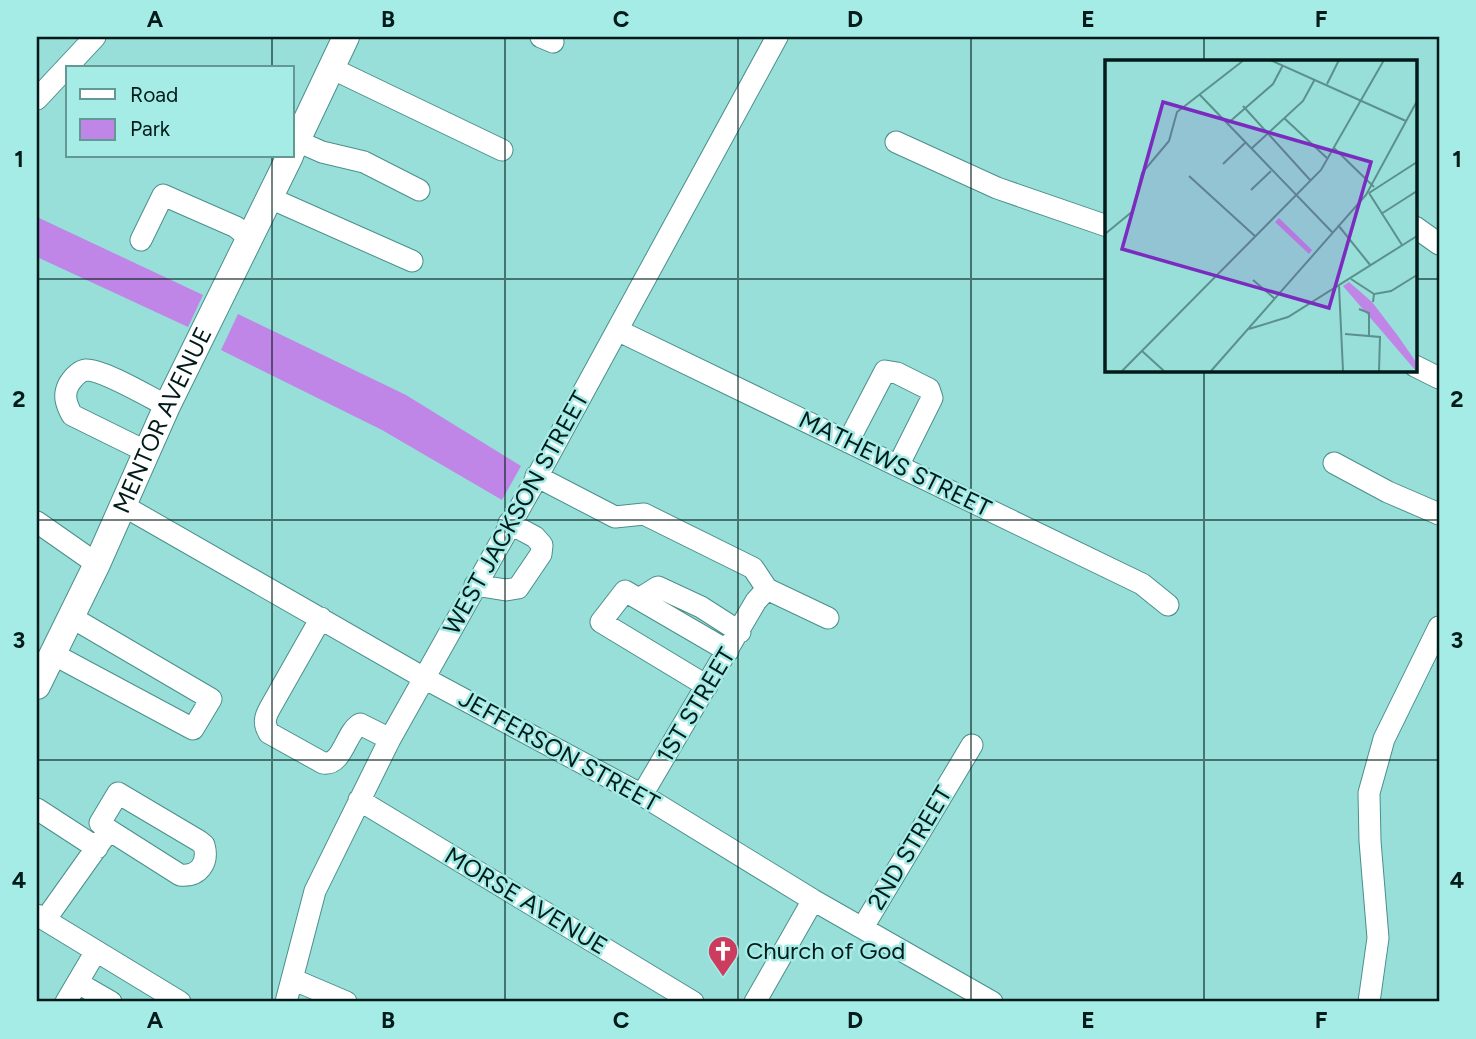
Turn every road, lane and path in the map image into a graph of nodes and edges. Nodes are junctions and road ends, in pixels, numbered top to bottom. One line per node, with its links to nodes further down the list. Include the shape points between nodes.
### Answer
1 (95, 37): 4 (street)
2 (346, 37): 6 (main road, MENTOR AVENUE)
3 (777, 37): 21 (street, WEST JACKSON STREET)
4 (68, 66)
5 (66, 68): 7 (street)
6 (331, 68): 9 (main road, MENTOR AVENUE); 11 (street)
7 (37, 99)
8 (897, 142): 15 (street, via 997,188)
9 (294, 147)
10 (294, 149): 13 (street, via 364,162)
11 (502, 150)
12 (289, 158): 14 (main road, MENTOR AVENUE)
13 (419, 190)
14 (270, 198): 17 (main road, MENTOR AVENUE); 20 (street)
15 (1105, 225)
16 (1416, 228): 19 (street)
17 (250, 239): 18 (street, via 236,227 163,195); 24 (main road, MENTOR AVENUE)
18 (141, 240)
19 (1439, 244)
20 (412, 261)
21 (617, 330): 25 (street, MATHEWS STREET); 29 (street, WEST JACKSON STREET)
22 (1416, 366): 23 (street)
23 (1439, 378)
24 (167, 406): 26 (main road, MENTOR AVENUE); 26 (street, via 102,373 85,370 67,387 65,399 72,415)
25 (848, 442): 28 (street, MATHEWS STREET); 28 (street, via 885,371 897,373 929,389 932,398)
26 (147, 452): 30 (main road, MENTOR AVENUE)
27 (1334, 463): 31 (street)
28 (898, 466): 38 (street, MATHEWS STREET, via 1142,583)
29 (536, 476): 33 (street, WEST JACKSON STREET); 36 (street, via 615,517 644,514 753,568)
30 (122, 505): 34 (main road, MENTOR AVENUE); 40 (street, JEFFERSON STREET)
31 (1439, 514)
32 (37, 522): 34 (street)
33 (509, 523): 35 (street, WEST JACKSON STREET); 35 (street, via 535,537 542,545 541,554 518,588)
34 (97, 564): 39 (main road, MENTOR AVENUE)
35 (475, 585): 46 (street, WEST JACKSON STREET)
36 (767, 589): 41 (street); 42 (street, 1ST STREET)
37 (639, 599): 42 (street, via 658,587); 44 (street); 48 (street, via 625,591 601,622)
38 (1168, 605)
39 (71, 617): 45 (main road, MENTOR AVENUE); 45 (street, via 211,699 192,729)
40 (321, 618): 46 (street, JEFFERSON STREET); 49 (street, via 270,708 265,727 323,764 335,761 360,724)
41 (828, 618)
42 (744, 623): 44 (street, 1ST STREET)
43 (1439, 627): 69 (street, via 1384,739 1369,793 1378,938)
44 (728, 651): 48 (street, 1ST STREET)
45 (53, 654): 47 (main road, MENTOR AVENUE)
46 (424, 678): 49 (street, WEST JACKSON STREET); 51 (street, JEFFERSON STREET)
47 (37, 686)
48 (707, 686): 51 (street, 1ST STREET)
49 (390, 739): 52 (street, WEST JACKSON STREET)
50 (972, 745): 57 (street, 2ND STREET)
51 (642, 795): 55 (street, JEFFERSON STREET)
52 (359, 800): 59 (street, WEST JACKSON STREET, via 315,891); 66 (street, MORSE AVENUE)
53 (37, 809): 54 (street)
54 (103, 839): 54 (street, via 180,875 199,871 205,861 204,845 199,841 118,793 100,823); 56 (street)
55 (813, 900): 57 (street, JEFFERSON STREET); 67 (street)
56 (41, 917): 58 (street)
57 (863, 927): 68 (street, JEFFERSON STREET)
58 (96, 951): 60 (street); 63 (street)
59 (292, 979): 64 (street, WEST JACKSON STREET); 65 (street)
60 (78, 983): 61 (street); 62 (street)
61 (66, 1002)
62 (111, 1002)
63 (180, 1002)
64 (286, 1002)
65 (346, 1002)
66 (693, 1002)
67 (755, 1002)
68 (992, 1002)
69 (1369, 1002)

